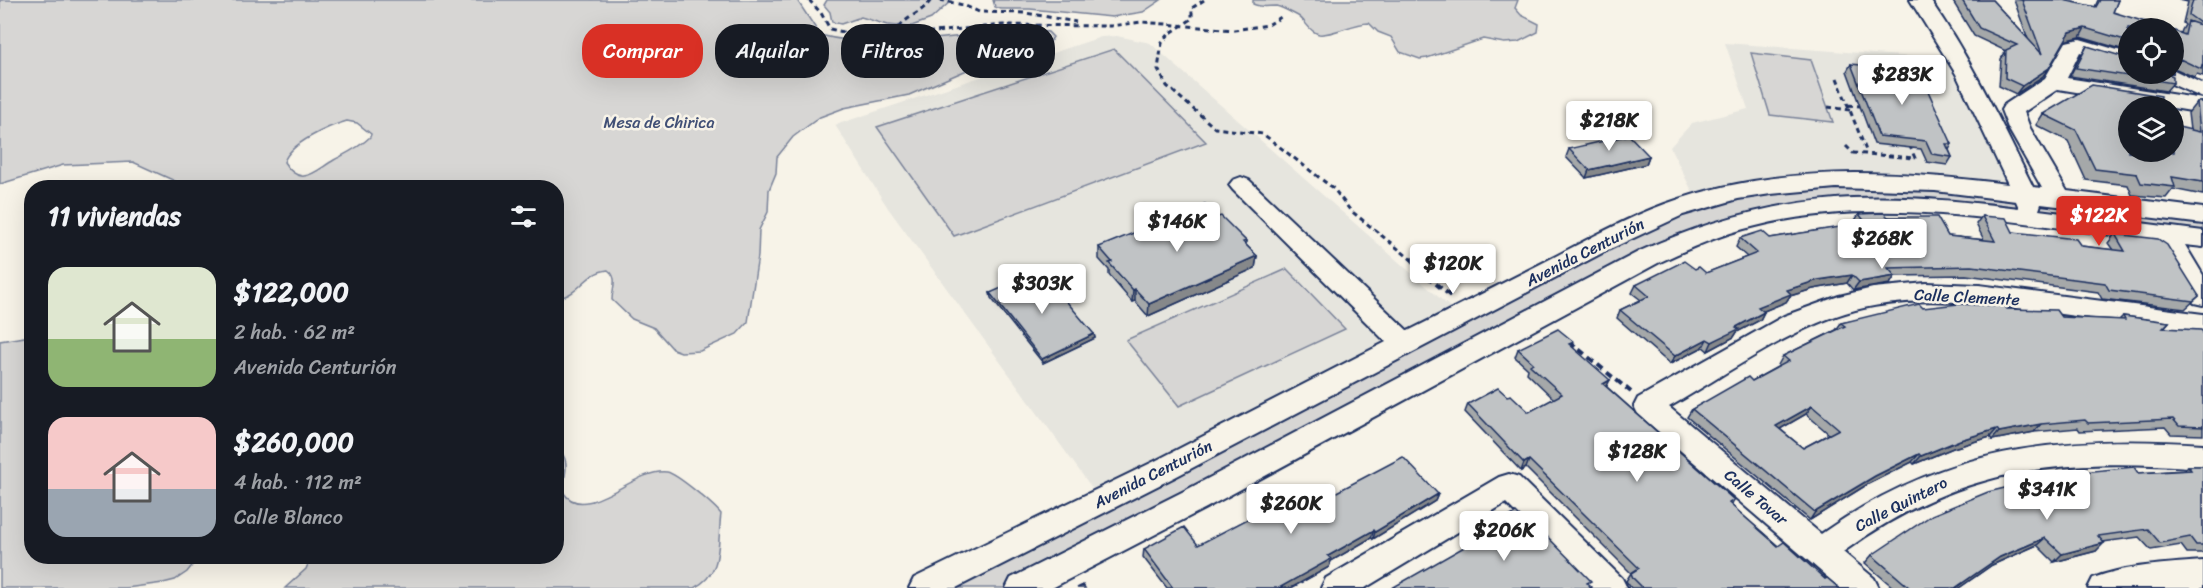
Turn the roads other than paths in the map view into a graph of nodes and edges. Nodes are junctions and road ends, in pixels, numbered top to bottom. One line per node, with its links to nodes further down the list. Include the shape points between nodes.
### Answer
1 (1920, 0): 8 (street, via 1970,83)
2 (2118, 57): 3 (street, via 2073,46)
3 (2054, 81): 6 (street); 9 (street, via 2012,110 2012,115)
4 (2184, 83): 5 (street)
5 (2203, 92)
6 (2203, 106)
7 (1241, 185): 16 (street)
8 (2024, 194): 9 (street, Avenida Centurión); 11 (street); 16 (street, Avenida Centurión, via 1891,180 1794,175 1675,209)
9 (2060, 199): 10 (street, Avenida Centurión)
10 (2203, 216)
11 (2036, 218): 12 (street, Avenida Centurión); 22 (street, Avenida Centurión, via 1940,206 1823,206 1761,215 1717,227 1685,239)
12 (2167, 235): 13 (street, Avenida Centurión); 14 (street)
13 (2203, 239)
14 (2203, 296)
15 (2203, 324): 17 (street, Calle Clemente, via 1979,294 1926,292 1873,297 1793,323)
16 (1405, 345): 21 (street, Avenida Centurión)
17 (1648, 406): 19 (street, Calle Tovar)
18 (2203, 456): 19 (street, Calle Quintero, via 2059,456 1959,474 1876,513)
19 (1820, 552): 25 (street, Calle Tovar)
20 (2203, 574): 26 (street)
21 (926, 588)
22 (1022, 588)
23 (1337, 588): 24 (street, via 1509,486)
24 (1611, 588)
25 (1863, 588)
26 (2104, 588)

